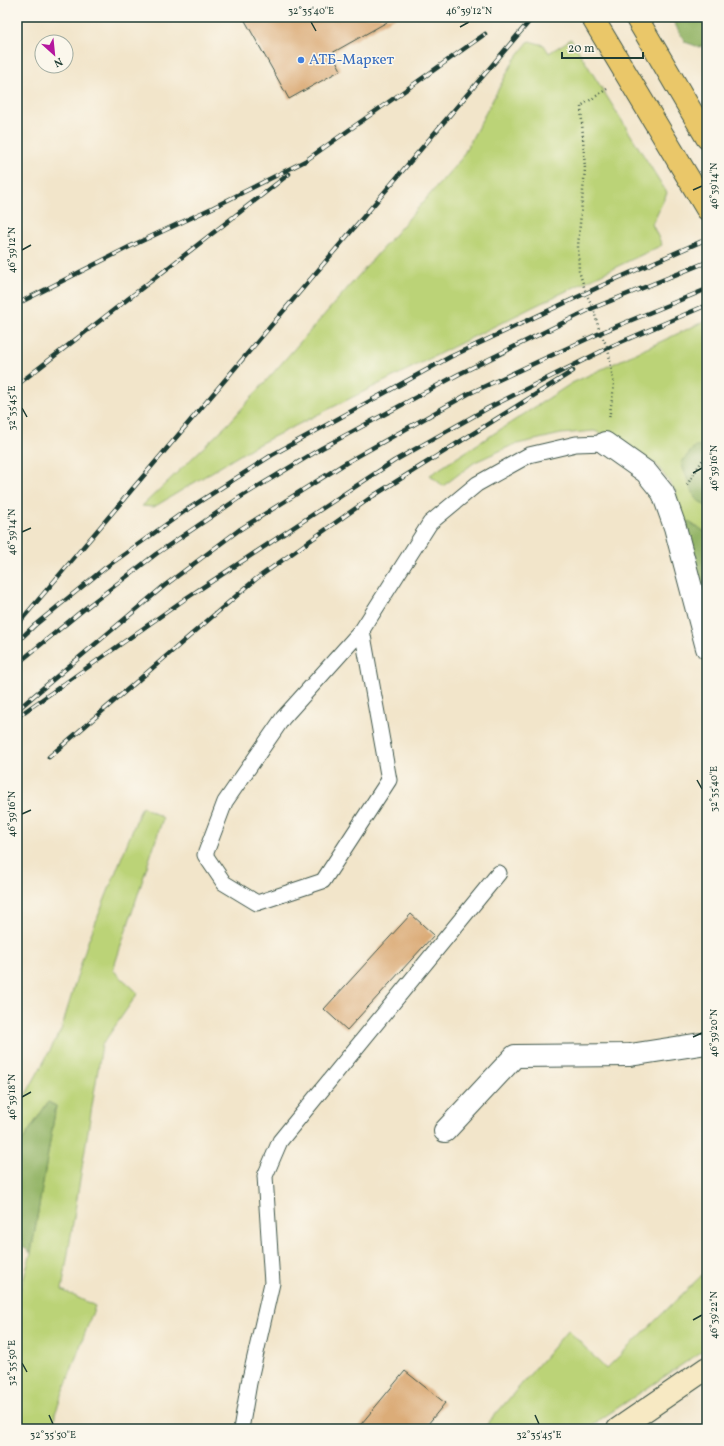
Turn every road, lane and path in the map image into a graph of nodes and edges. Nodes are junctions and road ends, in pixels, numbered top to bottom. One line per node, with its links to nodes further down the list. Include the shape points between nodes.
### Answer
1 (592, 17): 5 (main road)
2 (636, 17): 4 (main road)
3 (612, 86): 6 (path, via 581,106 585,169 578,246 579,271 600,333 608,348 614,386)
4 (707, 138)
5 (707, 209)
6 (605, 444): 8 (street, via 646,472 664,493); 9 (lane, via 576,444 529,455 477,484 430,523)
7 (707, 453): 8 (path)
8 (670, 513): 10 (street)
9 (362, 630): 9 (lane, via 283,718 224,802 205,855 224,883 258,903 323,881 389,780)
10 (707, 648)
11 (499, 873): 17 (lane, via 280,1141 265,1176 272,1283)
12 (707, 1043): 13 (street, via 630,1055 515,1056)
13 (445, 1130)
14 (707, 1368): 16 (main road)
15 (707, 1378): 16 (main road)
16 (651, 1407): 18 (main road)
17 (241, 1429)
18 (618, 1429)

